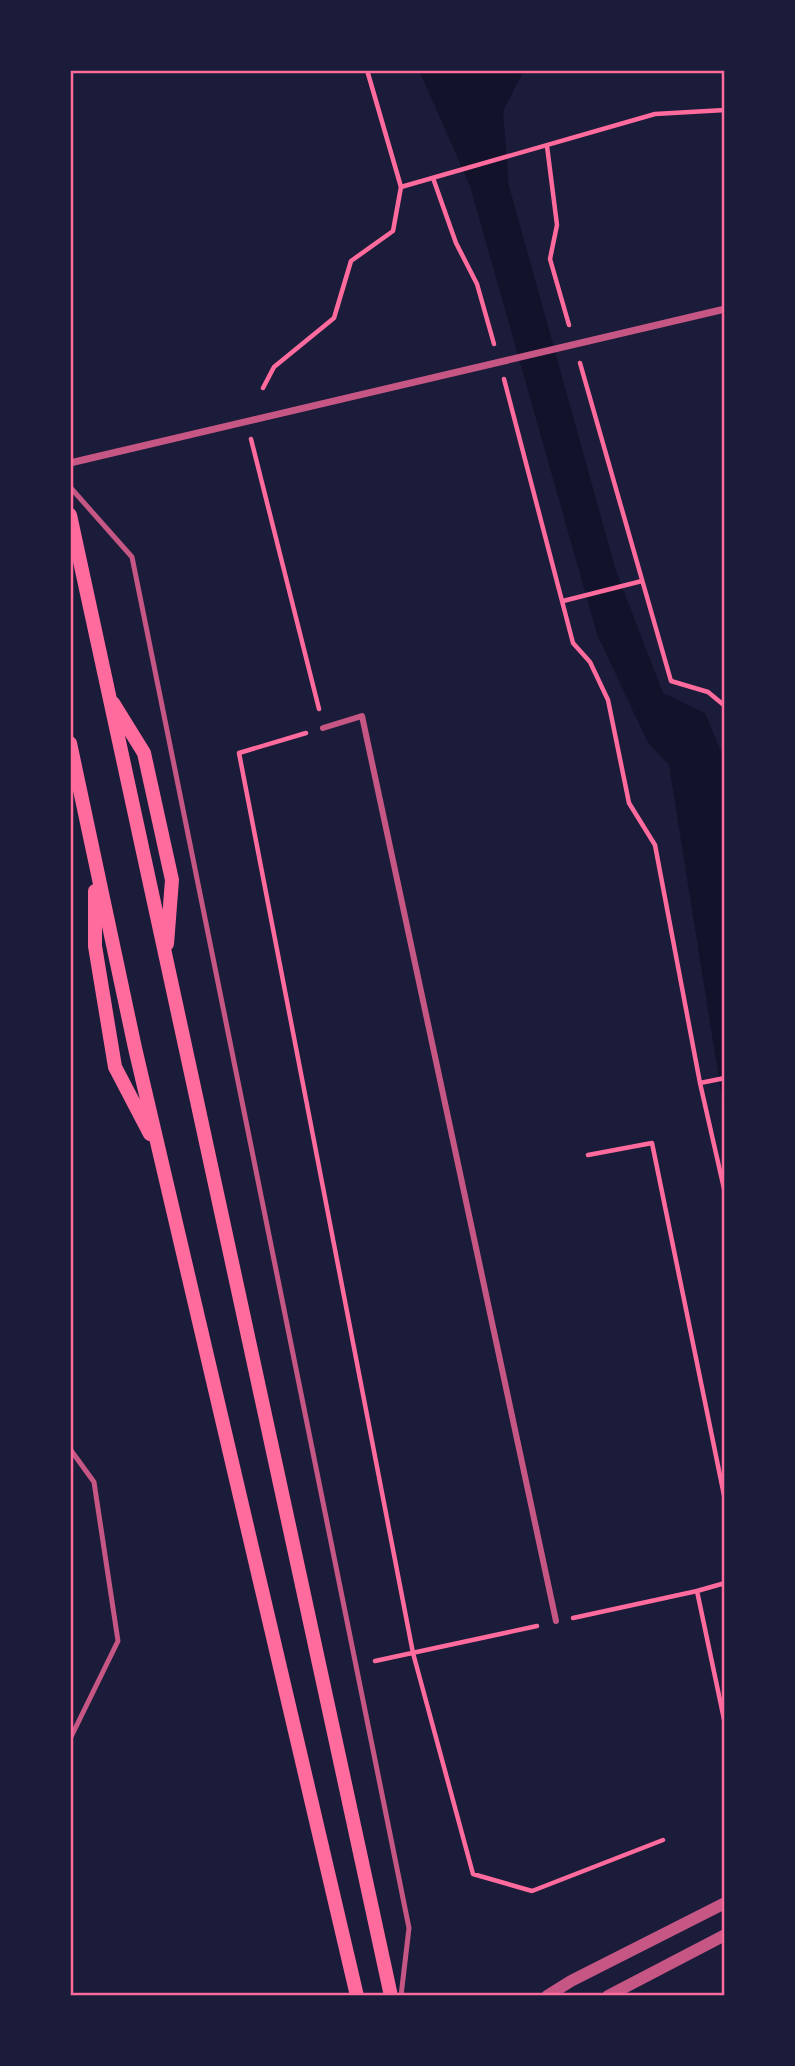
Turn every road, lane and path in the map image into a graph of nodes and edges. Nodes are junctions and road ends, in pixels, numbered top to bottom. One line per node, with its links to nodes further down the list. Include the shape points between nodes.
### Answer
1 (367, 70): 5 (path)
2 (725, 110): 3 (path, via 656,114)
3 (547, 146): 4 (path); 7 (path, via 557,225 550,259)
4 (433, 177): 5 (path); 8 (path, via 456,243 477,284)
5 (401, 187): 11 (path, via 393,231 351,261 334,318 274,367)
6 (725, 309): 12 (street)
7 (569, 326)
8 (496, 350)
9 (577, 353): 16 (path)
10 (503, 376): 17 (path)
11 (264, 388)
12 (246, 422): 13 (street); 20 (path)
13 (70, 463)
14 (70, 487): 35 (lane, via 132,556)
15 (70, 515): 18 (main road)
16 (642, 581): 17 (path); 19 (path, via 671,681 708,692)
17 (563, 601): 25 (path, via 573,643 590,662 608,700 629,803 655,845)
18 (108, 694): 23 (main road); 23 (main road, via 144,753 172,880)
19 (725, 706)
20 (323, 728): 33 (street, via 362,716); 34 (path, via 239,753)
21 (70, 743): 22 (main road)
22 (95, 862): 26 (main road); 26 (main road, via 95,946 115,1067)
23 (165, 959): 42 (main road)
24 (725, 1078): 25 (path)
25 (700, 1083): 28 (path)
26 (160, 1154): 41 (main road)
27 (588, 1154): 30 (path, via 652,1143)
28 (725, 1193)
29 (70, 1449): 37 (lane, via 94,1482 118,1641)
30 (725, 1500)
31 (725, 1583): 32 (path)
32 (697, 1591): 33 (path); 36 (path)
33 (556, 1621): 34 (path)
34 (413, 1653): 35 (path); 38 (path, via 473,1874 532,1891)
35 (357, 1665): 43 (lane, via 409,1928)
36 (725, 1724)
37 (70, 1739)
38 (663, 1840)
39 (725, 1903): 44 (street)
40 (725, 1935): 45 (street)
41 (357, 1996)
42 (391, 1996)
43 (401, 1996)
44 (547, 1996)
45 (608, 1996)

